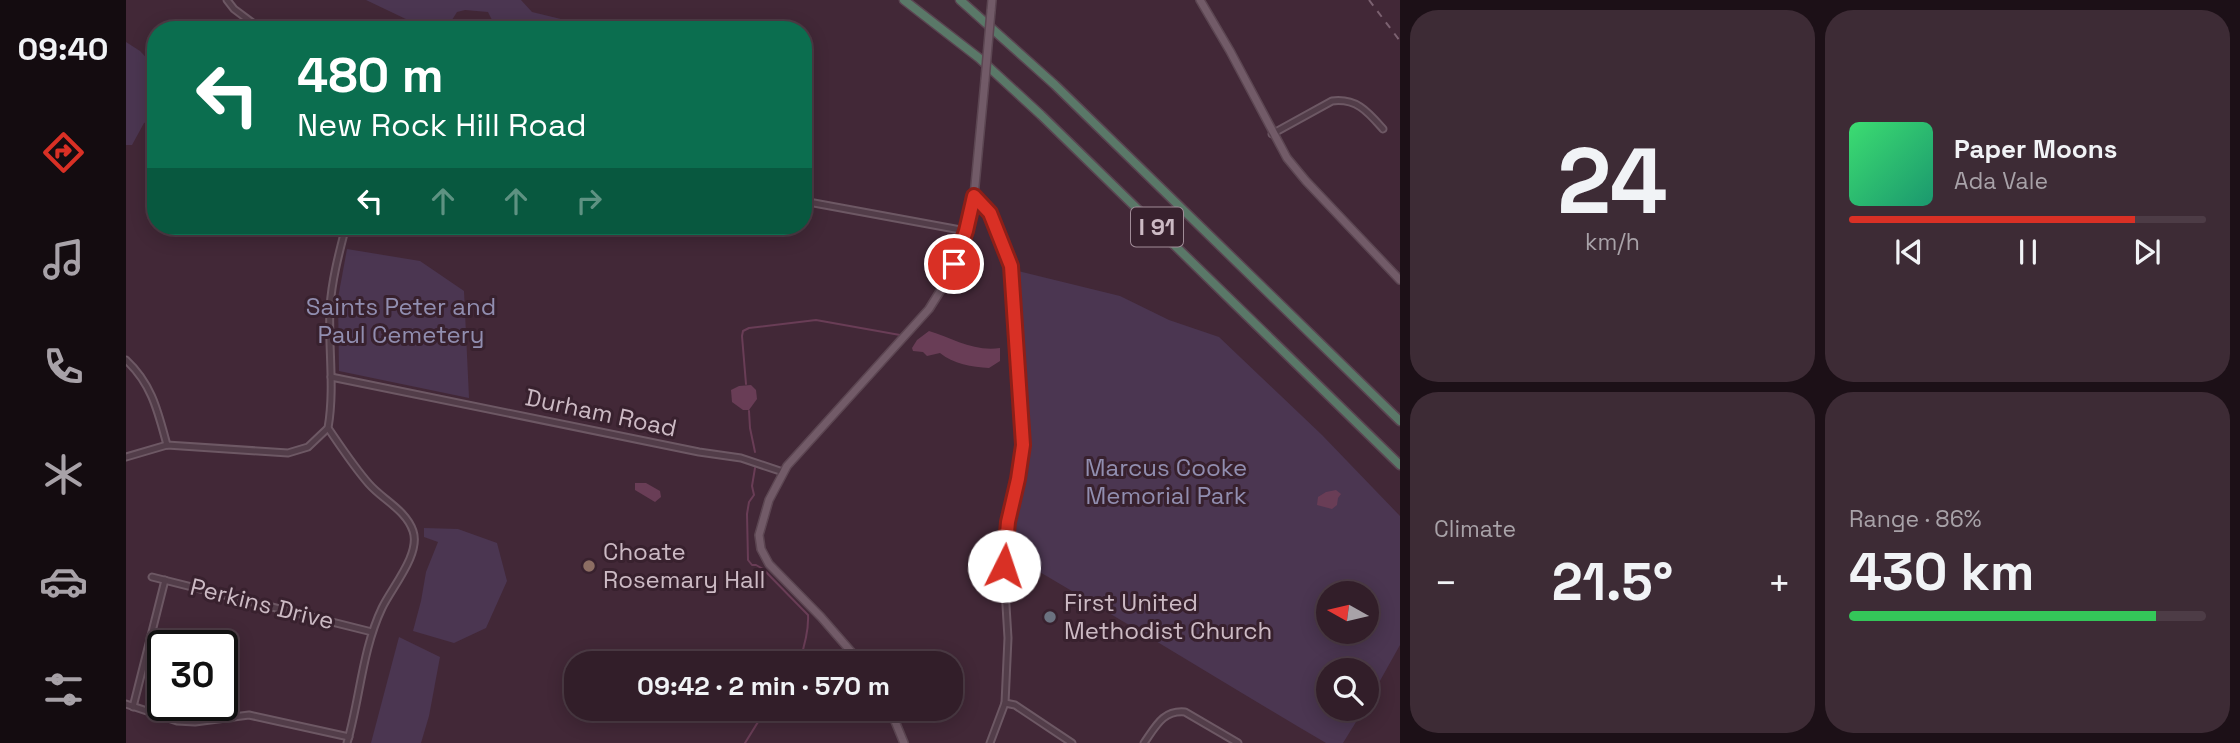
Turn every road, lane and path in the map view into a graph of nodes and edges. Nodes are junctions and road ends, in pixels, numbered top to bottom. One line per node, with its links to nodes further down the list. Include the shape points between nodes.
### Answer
1 (227, 0): 6 (street)
2 (904, 0): 20 (highway, I 91, via 1041,115)
3 (960, 0): 16 (highway, I 91, via 1037,68)
4 (992, 0): 9 (main road, bridge)
5 (1200, 0): 8 (main road)
6 (250, 21)
7 (1383, 129): 8 (street, via 1356,103 1343,100 1332,101)
8 (1272, 134): 13 (main road, via 1306,181)
9 (974, 196): 11 (main road); 26 (street, via 990,213 1011,266 1023,445 1003,573 1008,626)
10 (812, 203): 11 (street)
11 (966, 231): 21 (main road, via 929,309)
12 (344, 235): 15 (street, via 330,307)
13 (1400, 280)
14 (126, 360): 18 (street, via 154,397)
15 (331, 377): 17 (street); 21 (street, Durham Road, via 741,458)
16 (1400, 421)
17 (328, 428): 18 (street, via 308,447 288,453); 24 (street, via 356,468 402,513 413,532 412,555)
18 (167, 445): 19 (street)
19 (126, 457)
20 (1400, 465)
21 (783, 472): 25 (main road, via 763,520 761,549 769,564)
22 (152, 576): 23 (street, Perkins Drive)
23 (165, 580): 24 (street, Perkins Drive); 28 (street)
24 (372, 632): 30 (street)
25 (850, 651)
26 (1005, 703): 32 (street); 33 (street)
27 (126, 704): 28 (street)
28 (133, 707): 30 (street, via 177,721 249,715)
29 (895, 721): 31 (main road)
30 (348, 740)
31 (904, 743)
32 (990, 743)
33 (1072, 743)
34 (1144, 743): 35 (street, via 1163,716 1178,711)
35 (1238, 743)

